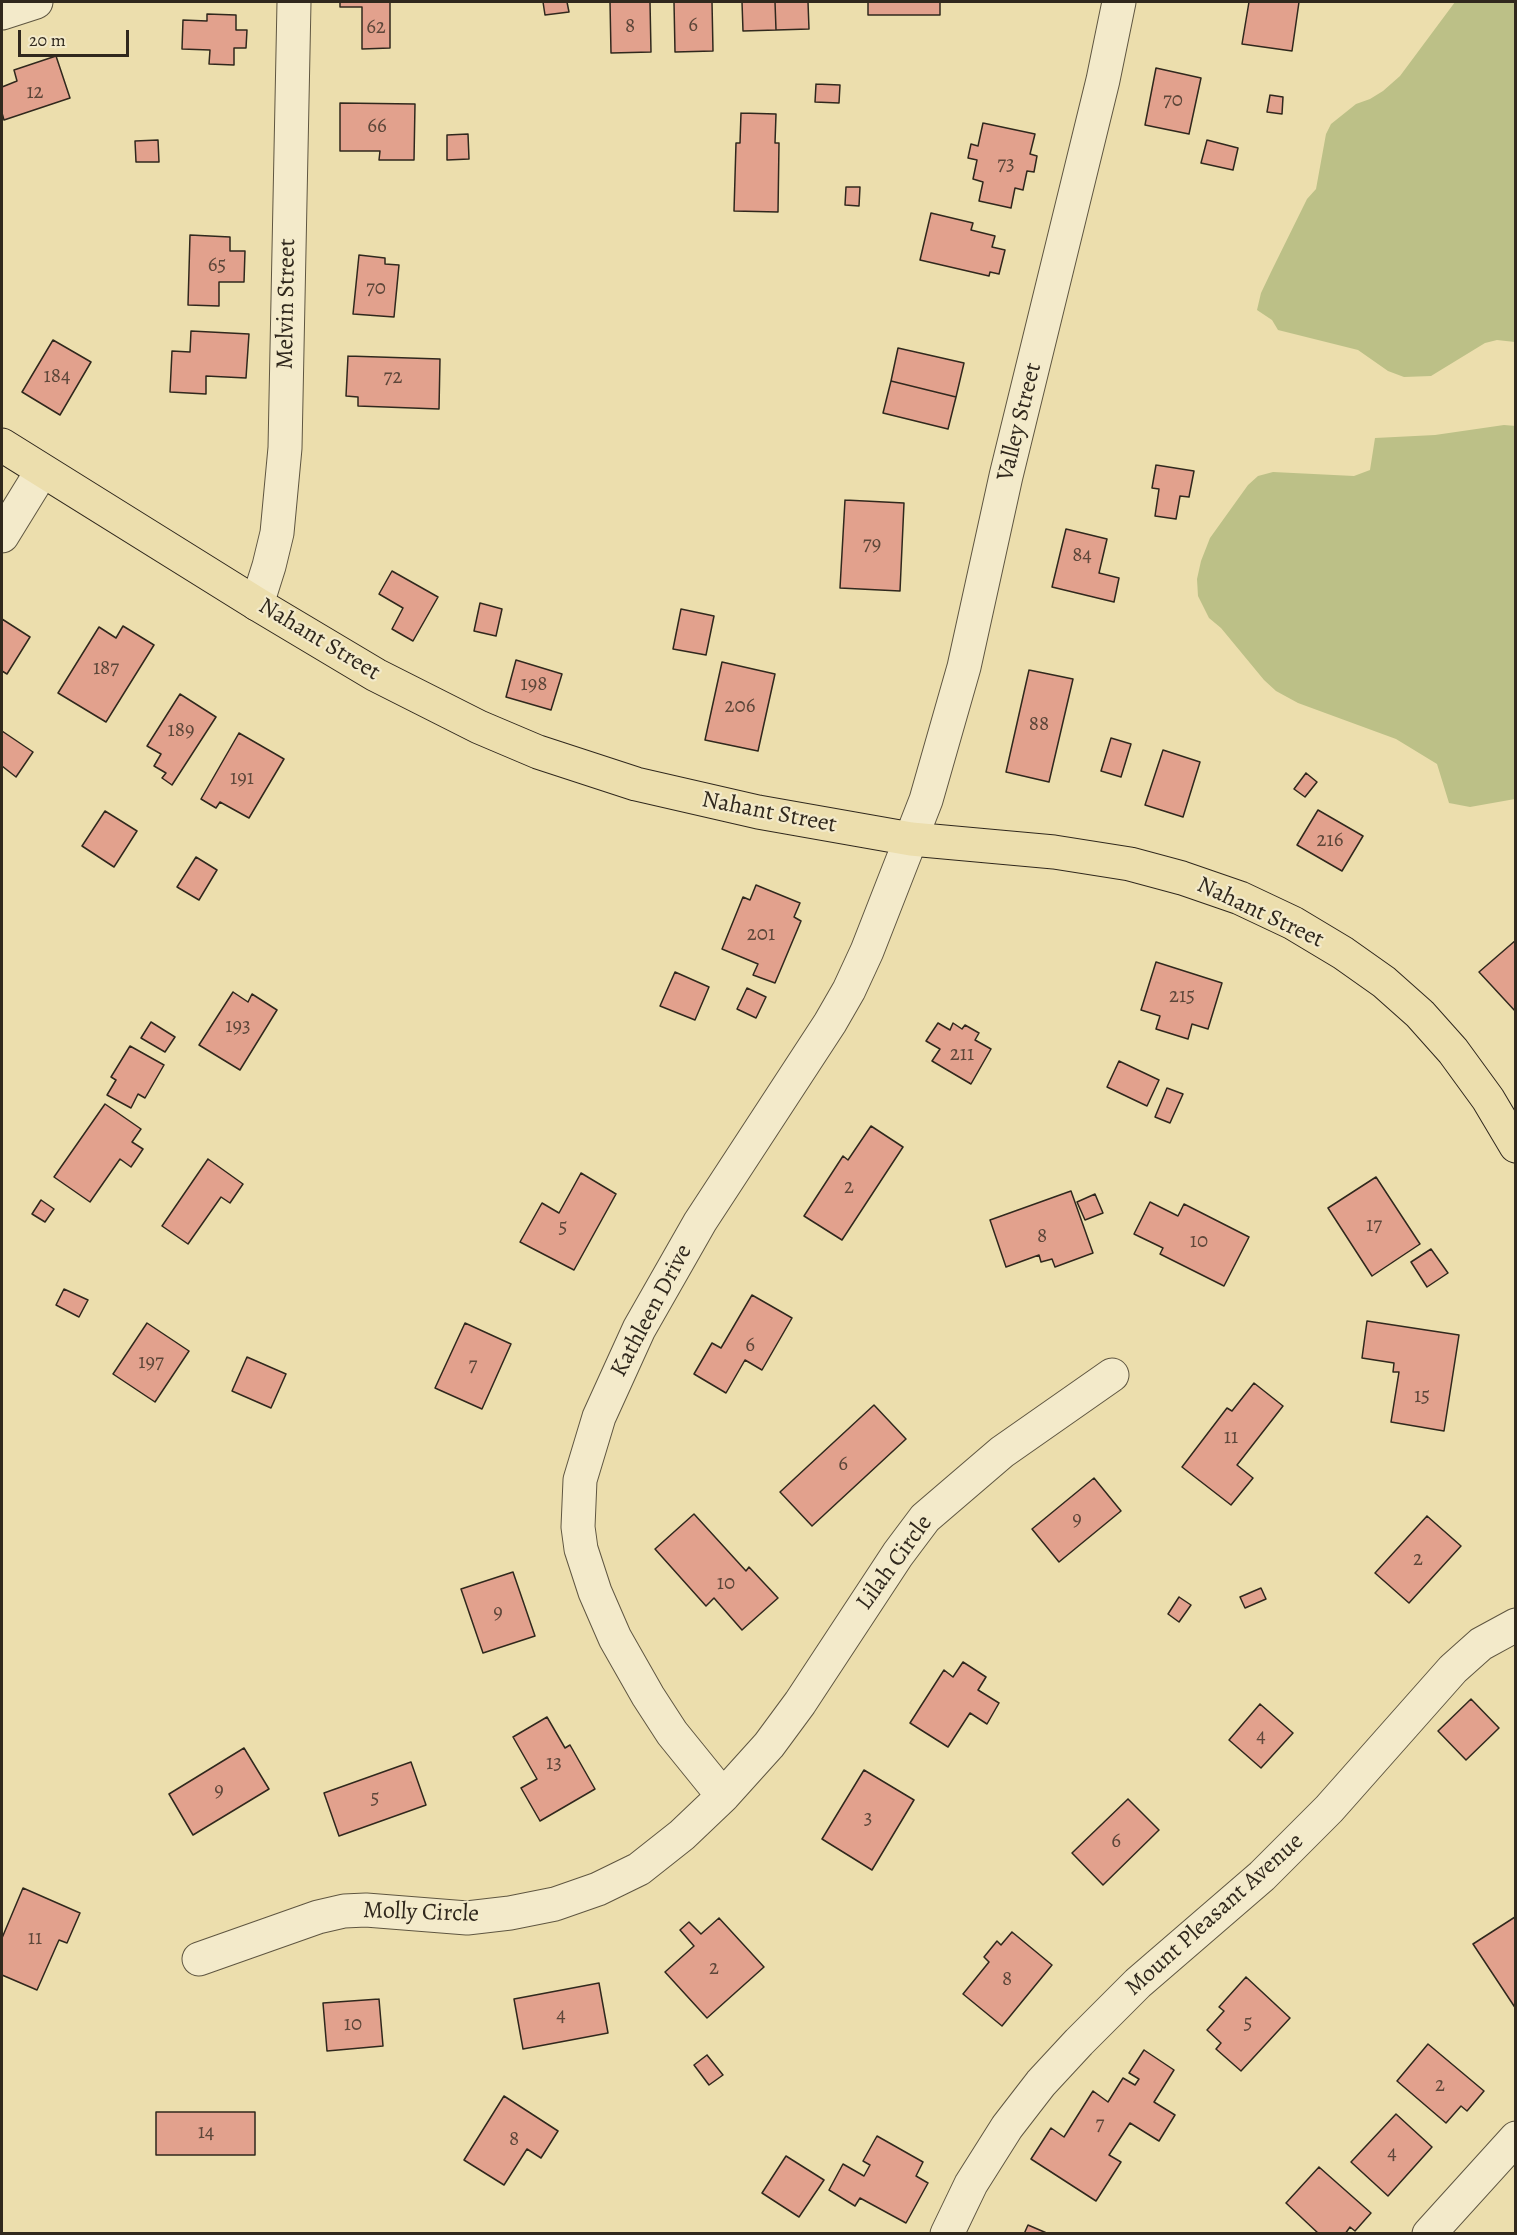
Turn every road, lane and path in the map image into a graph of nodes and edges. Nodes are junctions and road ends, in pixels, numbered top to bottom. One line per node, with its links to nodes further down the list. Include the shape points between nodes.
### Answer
1 (36, 2): 4 (street)
2 (294, 2): 8 (street, Melvin Street, via 285,448 277,533)
3 (1119, 2): 9 (street, Valley Street, via 964,667 940,757)
4 (2, 13)
5 (2, 445): 6 (main road, Nahant Street)
6 (42, 471): 7 (street); 8 (main road, Nahant Street)
7 (2, 536)
8 (257, 604): 9 (main road, Nahant Street, via 386,680 538,752 679,795)
9 (911, 838): 10 (main road, Nahant Street, via 1130,864 1240,898 1293,923 1344,953 1420,1014 1488,1099); 13 (street, Kathleen Drive, via 849,990 700,1222 639,1329 598,1417 580,1480 581,1549 615,1638 672,1733)
10 (1515, 1146)
11 (1112, 1375): 13 (street, Lilah Circle, via 1002,1452 935,1507 898,1554 800,1703)
12 (1515, 1625): 16 (street, Mount Pleasant Avenue, via 1480,1644 1453,1669 1329,1809 1262,1876 1138,1983 1079,2042 1007,2127 971,2184)
13 (723, 1796): 14 (street, Molly Circle, via 639,1869 555,1904 466,1918 344,1911)
14 (199, 1959)
15 (1515, 2139): 17 (street)
16 (946, 2234)
17 (1429, 2234)

